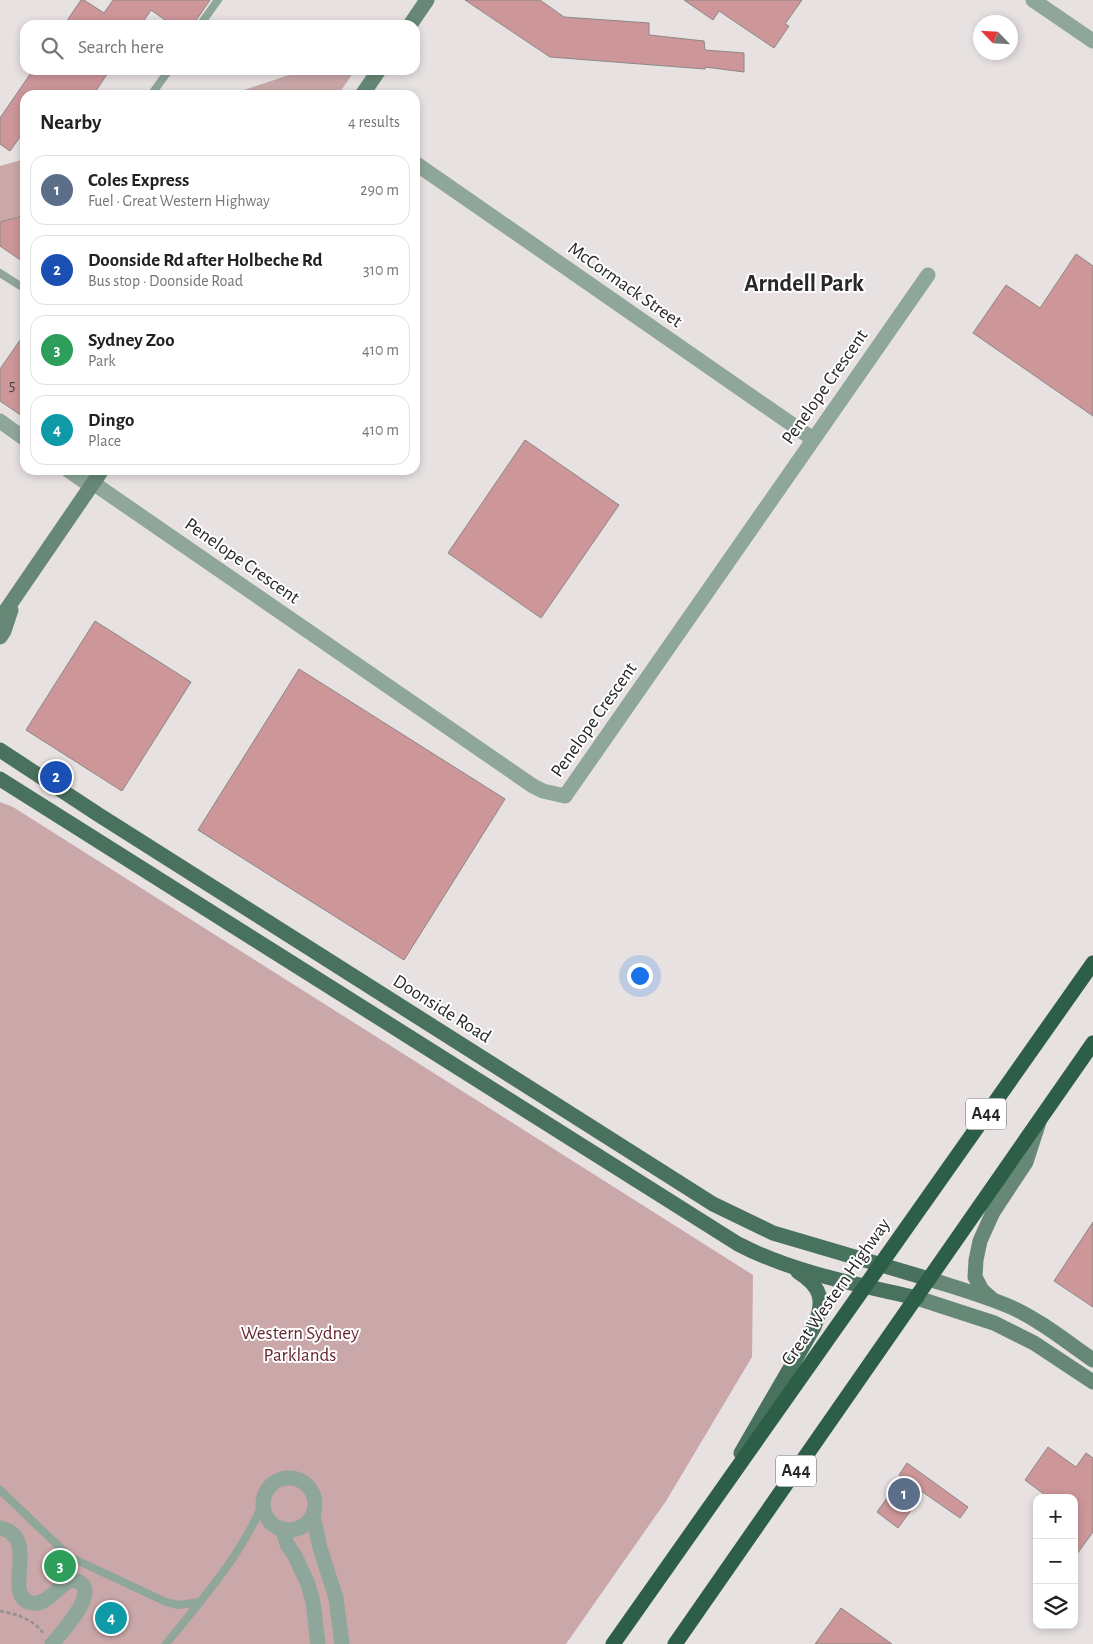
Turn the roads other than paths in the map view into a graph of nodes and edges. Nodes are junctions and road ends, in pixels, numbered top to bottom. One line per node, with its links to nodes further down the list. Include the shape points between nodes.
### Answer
1 (218, 0): 4 (lane)
2 (427, 0): 5 (main road)
3 (1033, 0): 6 (street)
4 (204, 20)
5 (413, 20)
6 (1093, 41)
7 (165, 75): 9 (lane)
8 (376, 75): 10 (main road)
9 (155, 90)
10 (365, 90)
11 (420, 166): 17 (street, McCormack Street)
12 (0, 273): 14 (lane)
13 (928, 275): 17 (street, Penelope Crescent)
14 (20, 286)
15 (0, 421): 16 (street)
16 (20, 435)
17 (813, 439): 19 (street, Penelope Crescent, via 565,796 533,786)
18 (82, 475): 19 (street)
19 (95, 480): 20 (main road)
20 (14, 599): 21 (main road); 22 (main road)
21 (0, 619)
22 (0, 637)
23 (0, 750): 30 (main road, Doonside Road, via 713,1204 773,1233)
24 (0, 779): 26 (main road)
25 (0, 785): 26 (main road)
26 (17, 790): 31 (main road, via 738,1244)
27 (1093, 963): 30 (highway, Great Western Highway / A44)
28 (1093, 1043): 29 (highway, A44)
29 (1039, 1122): 32 (highway, A44); 35 (main road, via 1026,1162 993,1212 980,1241 974,1277)
30 (880, 1264): 32 (main road, Doonside Road); 33 (highway, Great Western Highway / A44)
31 (790, 1267): 33 (main road); 38 (main road, via 816,1286 819,1314)
32 (929, 1279): 34 (highway, A44); 35 (main road)
33 (865, 1286): 34 (main road); 38 (highway, Great Western Highway / A44)
34 (917, 1298): 37 (main road, via 994,1323 1034,1343); 50 (highway, A44)
35 (992, 1300): 36 (main road, via 1034,1319)
36 (1093, 1360)
37 (1093, 1382)
38 (725, 1484): 49 (highway, Great Western Highway / A44)
39 (0, 1490): 44 (lane, via 70,1557 166,1602 178,1605)
40 (264, 1498): 41 (street, via 275,1482 295,1479 308,1486 314,1495); 43 (street, via 266,1516 271,1524); 44 (lane, via 239,1546)
41 (313, 1515): 43 (street, via 309,1522 297,1529); 48 (street, via 336,1598)
42 (0, 1528): 45 (street, via 10,1532 17,1543 12,1584 15,1593 23,1600 32,1604 41,1602 72,1580 82,1585 85,1593 82,1605)
43 (283, 1530): 47 (street, via 308,1584)
44 (200, 1602): 46 (lane)
45 (49, 1641)
46 (166, 1644)
47 (318, 1644)
48 (342, 1644)
49 (613, 1644)
50 (675, 1644)

